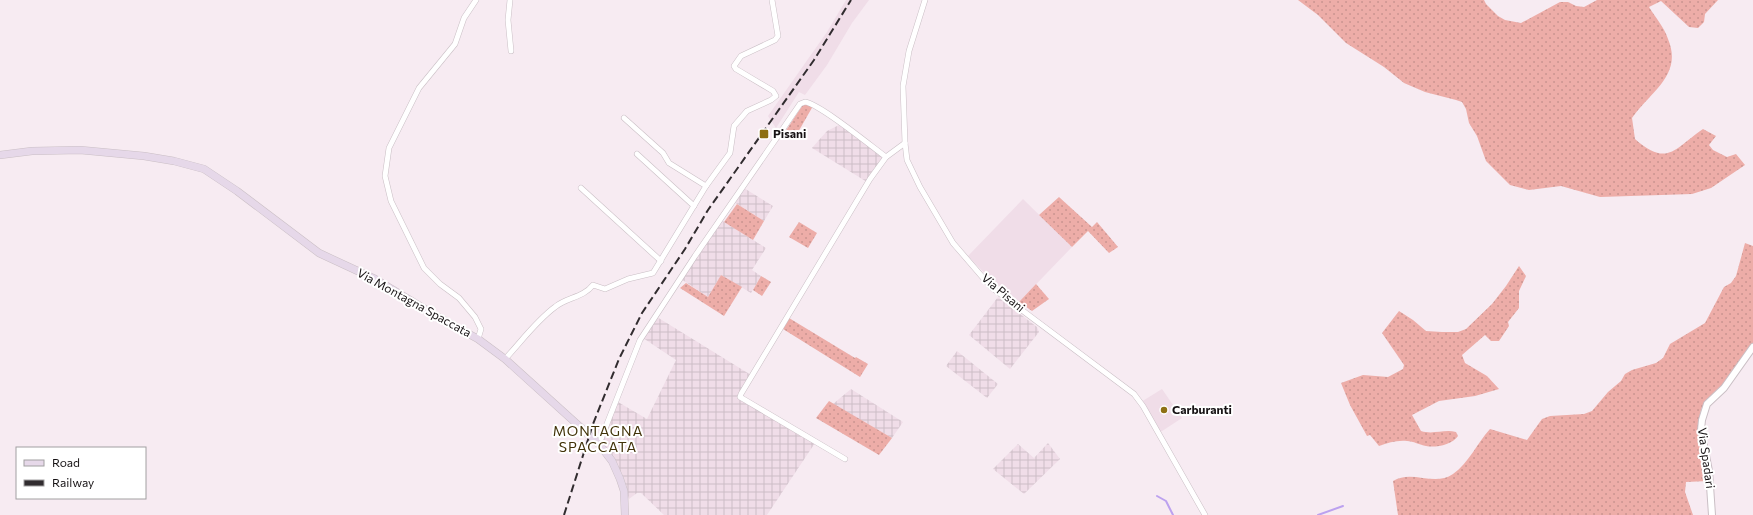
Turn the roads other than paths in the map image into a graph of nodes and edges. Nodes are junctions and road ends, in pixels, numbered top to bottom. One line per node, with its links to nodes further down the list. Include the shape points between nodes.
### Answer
1 (476, 0): 15 (street, via 464,18 455,44 420,88 403,120 389,148 385,176 391,201 424,268 459,298 475,316 481,329)
2 (510, 0): 5 (street, via 508,20)
3 (772, 0): 11 (street, via 778,36 775,40 741,56 734,66 773,91 776,96 747,111 734,126 730,153)
4 (925, 0): 7 (street, Via Pisani, via 909,51 903,86)
5 (511, 51)
6 (624, 118): 11 (street, via 663,153 669,163)
7 (905, 143): 10 (street); 21 (street, Via Pisani, via 907,160 953,243 991,287 1134,394)
8 (637, 154): 13 (street)
9 (0, 155): 15 (main road, Via Montagna Spaccata, via 80,150 151,157 204,169 319,253 375,279)
10 (886, 157): 18 (street, via 812,104 800,104 640,340); 19 (street, via 870,179 740,397)
11 (706, 186): 13 (street)
12 (582, 188): 14 (street)
13 (694, 206): 14 (street)
14 (661, 261): 17 (street, via 653,273 628,279 605,289 593,285 579,296 561,303)
15 (478, 339): 17 (main road, Via Montagna Spaccata)
16 (1753, 347): 22 (street, Via Spadari, via 1724,388 1707,404 1702,420 1701,430 1709,471)
17 (505, 359): 18 (main road, Via Montagna Spaccata)
18 (599, 444): 20 (main road, Via Montagna Spaccata, via 612,461 620,479 624,491)
19 (845, 459)
20 (625, 515)
21 (1205, 515)
22 (1712, 515)

